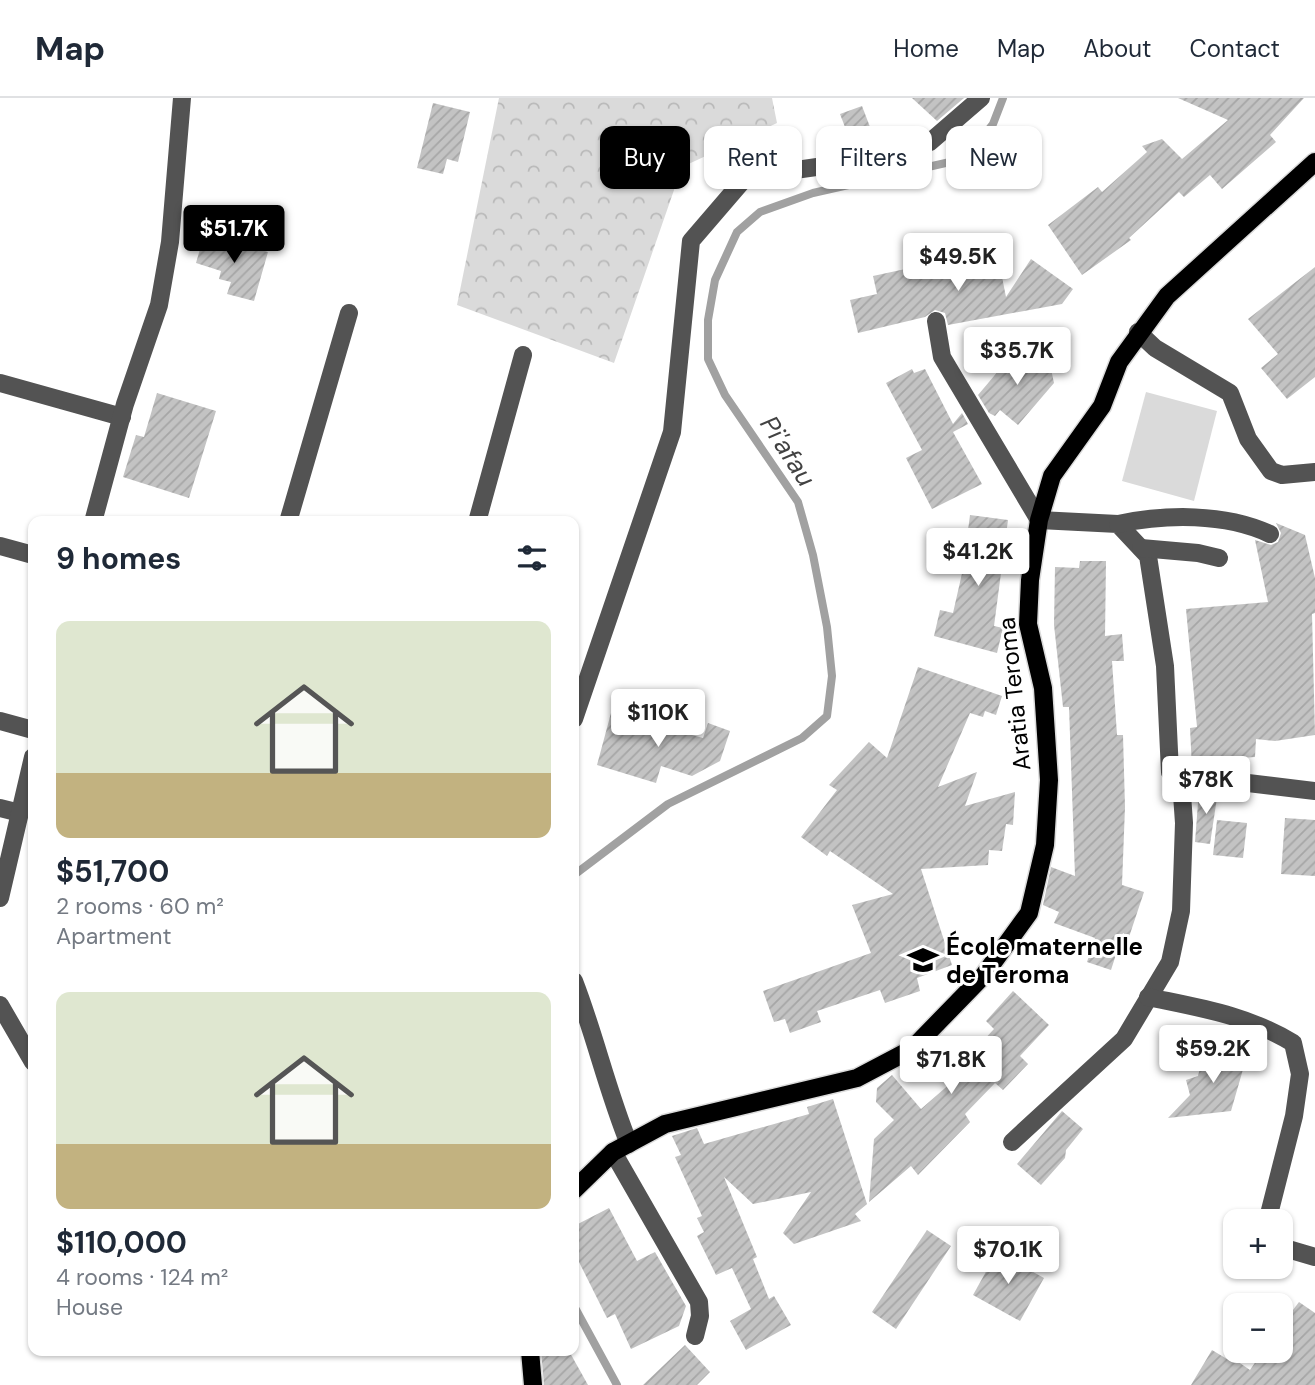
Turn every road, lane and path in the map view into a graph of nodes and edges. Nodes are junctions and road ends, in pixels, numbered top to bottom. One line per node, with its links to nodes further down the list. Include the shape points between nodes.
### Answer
1 (181, 98): 9 (street, via 170,242 159,305)
2 (981, 98): 21 (street, via 930,142 859,161 746,177 691,241 671,432)
3 (1315, 162): 6 (main road, Aratia Teroma, via 1167,296)
4 (349, 313): 12 (street)
5 (936, 321): 14 (street, via 942,357)
6 (1138, 332): 10 (street, via 1155,348 1230,393 1248,439 1271,471 1282,475); 14 (main road, Aratia Teroma, via 1119,362 1102,406 1052,476)
7 (523, 355): 13 (street)
8 (0, 383): 9 (street)
9 (122, 417): 11 (street)
10 (1315, 471)
11 (95, 516)
12 (290, 516)
13 (479, 516)
14 (1039, 520): 15 (street); 35 (main road, Aratia Teroma, via 1028,624 1043,688 1048,780 1045,845 1029,914 984,975 912,1049 857,1078 665,1124)
15 (1118, 524): 16 (street, via 1184,518 1252,526); 18 (street)
16 (1270, 534)
17 (0, 546): 19 (street)
18 (1141, 548): 20 (street); 25 (street, via 1148,556 1160,619 1170,772)
19 (28, 554)
20 (1219, 558)
21 (579, 704)
22 (0, 721): 23 (street)
23 (28, 729)
24 (28, 779): 28 (street)
25 (1181, 780): 26 (street, via 1206,778); 31 (street, via 1181,911 1170,962)
26 (1315, 791)
27 (0, 808): 28 (street)
28 (20, 813): 29 (street)
29 (0, 898)
30 (579, 994): 35 (street, via 598,1044)
31 (1149, 997): 34 (street, via 1124,1039); 37 (street, via 1223,1011 1267,1027 1293,1043 1300,1074 1294,1116)
32 (0, 1004): 33 (street)
33 (28, 1053)
34 (1012, 1142)
35 (621, 1148): 36 (main road, Aratia Teroma); 40 (street, via 699,1302)
36 (579, 1186)
37 (1268, 1209)
38 (1293, 1251): 39 (street)
39 (1315, 1257)
40 (695, 1336)
41 (530, 1356): 42 (main road)
42 (533, 1385)

